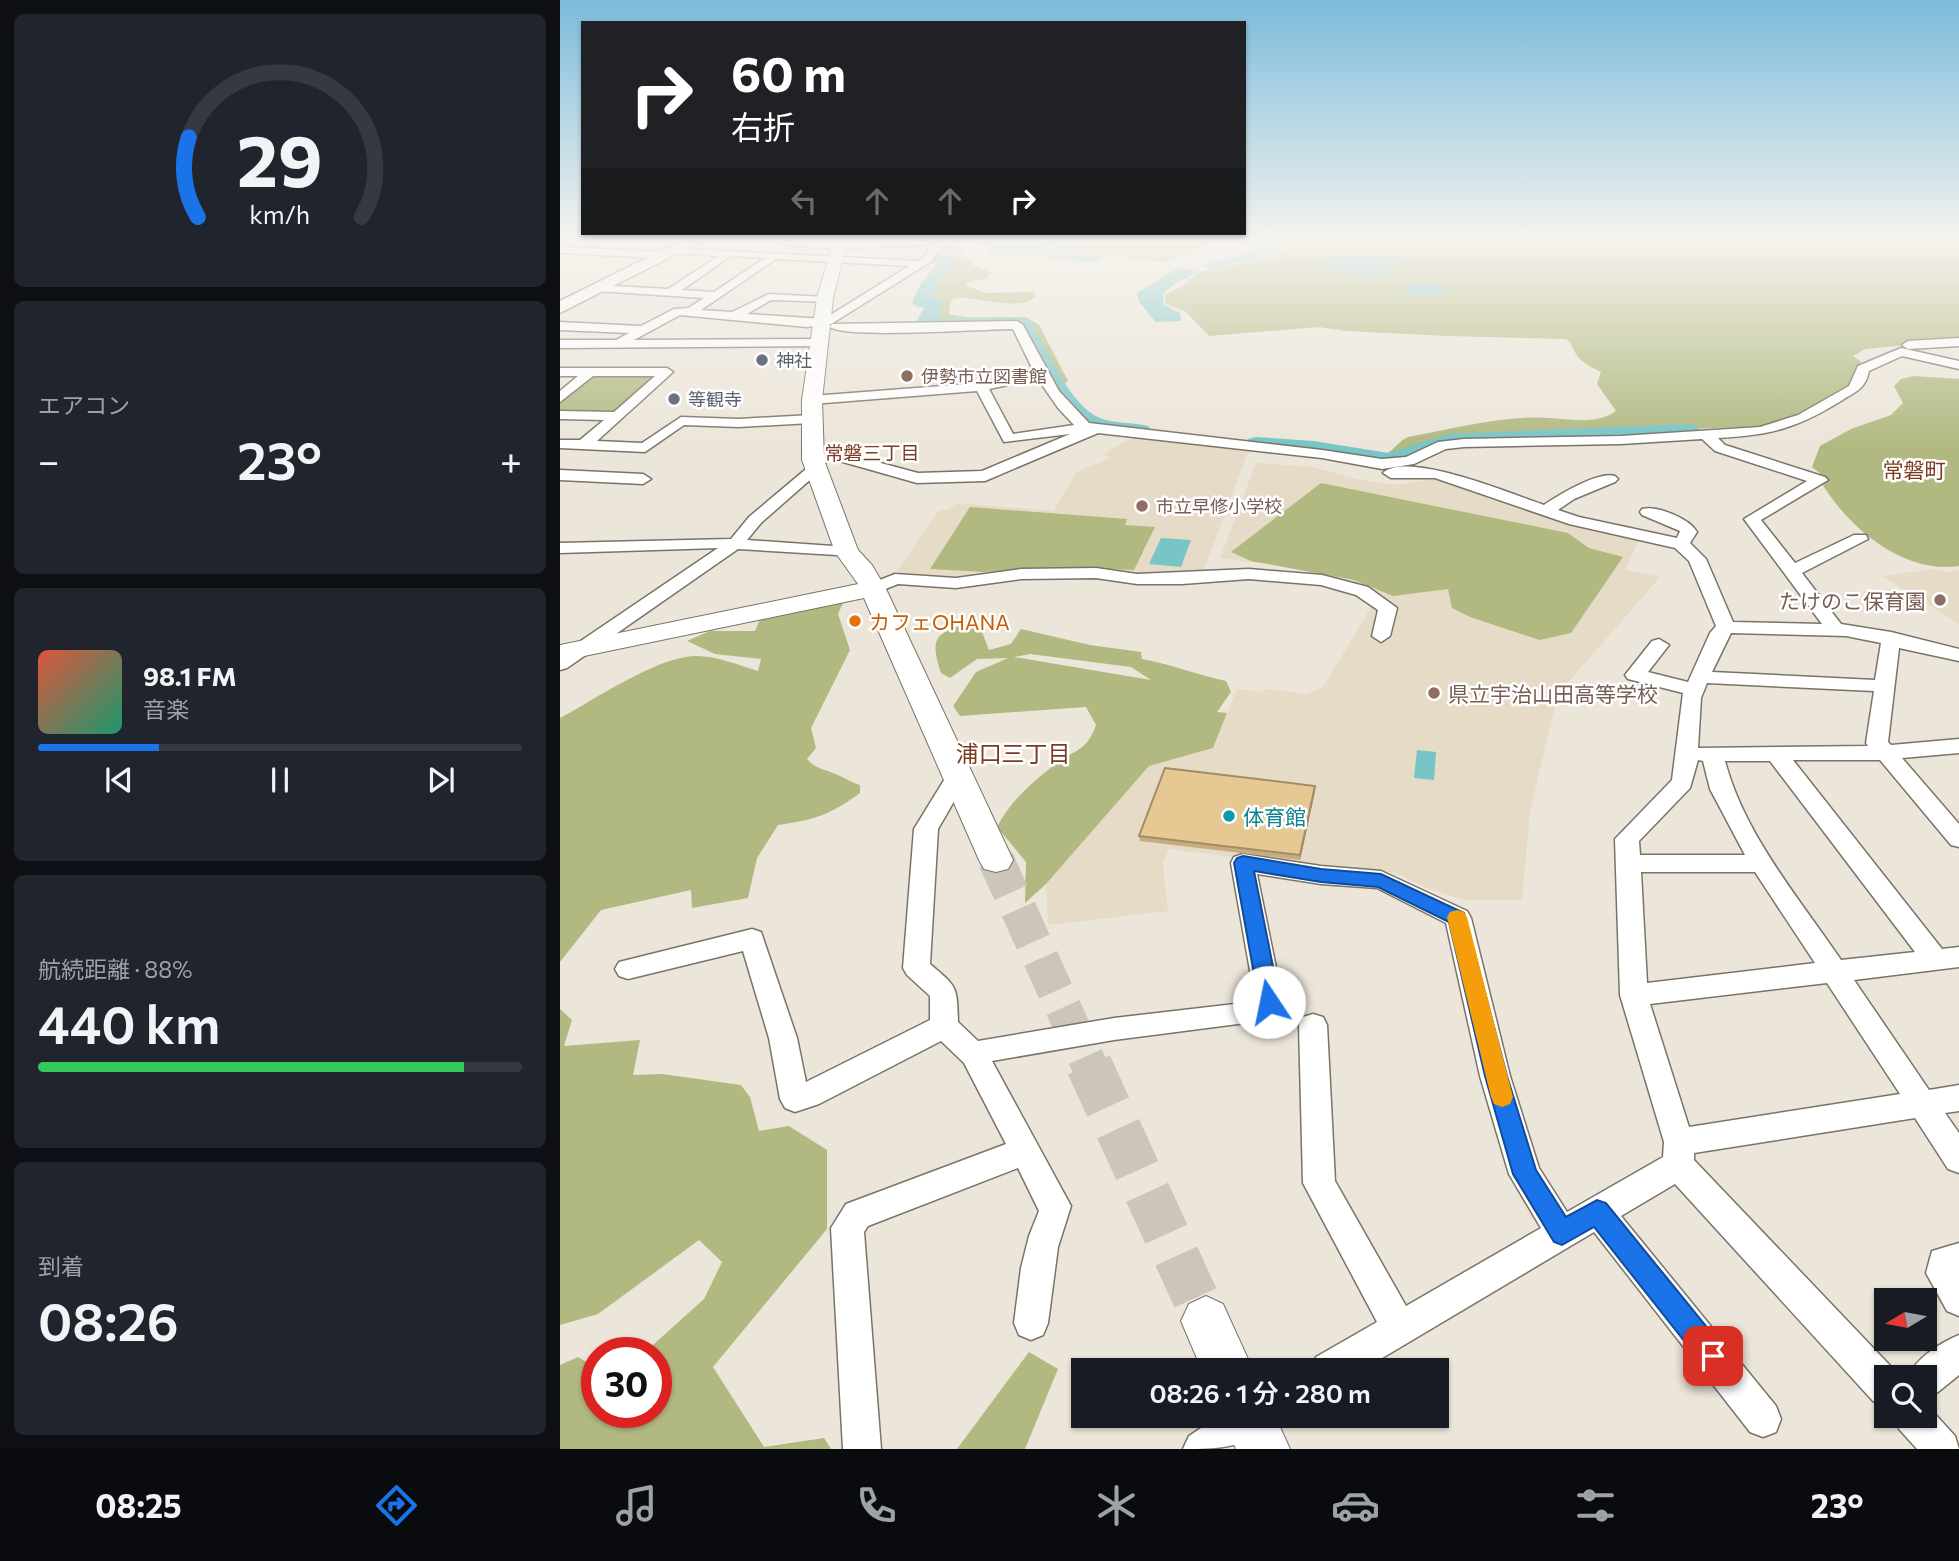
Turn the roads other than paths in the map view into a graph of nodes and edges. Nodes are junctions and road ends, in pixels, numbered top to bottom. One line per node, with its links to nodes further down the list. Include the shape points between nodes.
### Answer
1 (694, 310): 6 (street)
2 (746, 310): 7 (street)
3 (797, 310): 8 (street)
4 (828, 310): 8 (street)
5 (848, 310): 8 (street)
6 (690, 312): 7 (street); 10 (street, via 678,311)
7 (734, 316): 8 (street)
8 (826, 323): 14 (street); 22 (street, via 874,329 1017,325); 25 (street)
9 (560, 326): 10 (street)
10 (643, 330): 14 (street)
11 (1959, 342): 15 (street)
12 (560, 344): 13 (street)
13 (580, 344): 14 (street); 17 (street)
14 (619, 344)
15 (1882, 344)
16 (1867, 351): 18 (street)
17 (560, 360)
18 (1878, 362): 19 (street, via 1901,352); 29 (street, via 1863,369 1854,389 1803,418 1761,431)
19 (1959, 365)
20 (560, 372): 21 (street)
21 (590, 372): 24 (street); 27 (street, via 667,372)
22 (1041, 374): 23 (street); 28 (street, via 1070,416)
23 (981, 387): 25 (street); 28 (street, via 1009,439)
24 (560, 398)
25 (811, 409): 31 (street, via 750,422 681,421 645,447); 33 (street)
26 (560, 415): 27 (street)
27 (617, 416): 31 (street)
28 (1090, 428): 32 (street); 33 (street, via 985,476 917,478 836,455)
29 (1706, 435): 32 (street, via 1443,445 1393,464); 44 (street, via 1720,448 1820,480 1752,519)
30 (560, 444): 31 (street)
31 (584, 445)
32 (1333, 455): 37 (street, via 1383,472 1437,473)
33 (814, 464): 40 (street); 43 (street)
34 (560, 475): 35 (street)
35 (643, 479)
36 (1611, 479): 37 (street)
37 (1545, 511): 41 (street)
38 (1648, 512): 41 (street, via 1687,528)
39 (1860, 539): 44 (street)
40 (735, 544): 42 (street); 43 (street); 53 (street)
41 (1681, 544): 46 (street, via 1697,559)
42 (561, 549)
43 (847, 552): 45 (street)
44 (1792, 571): 47 (street)
45 (873, 589): 48 (street, via 895,579 956,583 1034,574 1096,573 1138,579 1249,574 1322,580 1362,591 1388,608); 53 (street); 62 (street)
46 (1726, 627): 47 (street); 56 (street, via 1719,633)
47 (1835, 629): 49 (street)
48 (1381, 636)
49 (1891, 638): 52 (street); 57 (street)
50 (1959, 639): 52 (street)
51 (1659, 645): 56 (street, via 1635,675)
52 (1926, 646): 54 (street)
53 (572, 651): 55 (street)
54 (1959, 655)
55 (560, 664)
56 (1697, 684): 57 (street); 60 (street)
57 (1885, 686): 59 (street, via 1877,743)
58 (1959, 746): 59 (street)
59 (1883, 753): 61 (street); 63 (street)
60 (1700, 754): 61 (street); 65 (street); 66 (street, via 1686,769 1676,792 1627,839)
61 (1776, 754): 67 (street)
62 (957, 777): 64 (street); 72 (street, via 926,829 916,968 944,992)
63 (1959, 839)
64 (996, 860)
65 (1762, 863): 66 (street); 69 (street)
66 (1628, 864): 70 (street)
67 (1948, 959): 69 (street)
68 (628, 969): 72 (street, via 752,939 783,1038 795,1099)
69 (1833, 972): 70 (street); 75 (street)
70 (1634, 995): 77 (street)
71 (1313, 1025): 85 (street, via 1319,1184)
72 (944, 1026): 73 (street)
73 (974, 1055): 76 (street); 80 (street, via 1114,1029 1259,1012 1269,1002 1243,863 1381,880 1458,918 1525,1174)
74 (1959, 1098): 75 (street)
75 (1923, 1105): 77 (street); 78 (street)
76 (1025, 1151): 84 (street, via 1056,1215 1039,1257); 94 (street, via 857,1215 847,1228)
77 (1678, 1154): 79 (street); 90 (street)
78 (1959, 1159)
79 (1597, 1211): 80 (street); 91 (street)
80 (1562, 1233): 85 (street)
81 (1959, 1259): 82 (street, via 1944,1262 1943,1273)
82 (1959, 1299)
83 (1206, 1321): 87 (street)
84 (1031, 1323)
85 (1399, 1328): 88 (street)
86 (1959, 1353): 89 (street)
87 (1223, 1358)
88 (1349, 1358)
89 (1937, 1370)
90 (1874, 1374)
91 (1763, 1419)
92 (1247, 1428): 95 (street)
93 (1923, 1428): 96 (street)
94 (862, 1449)
95 (1202, 1449)
96 (1942, 1449)

